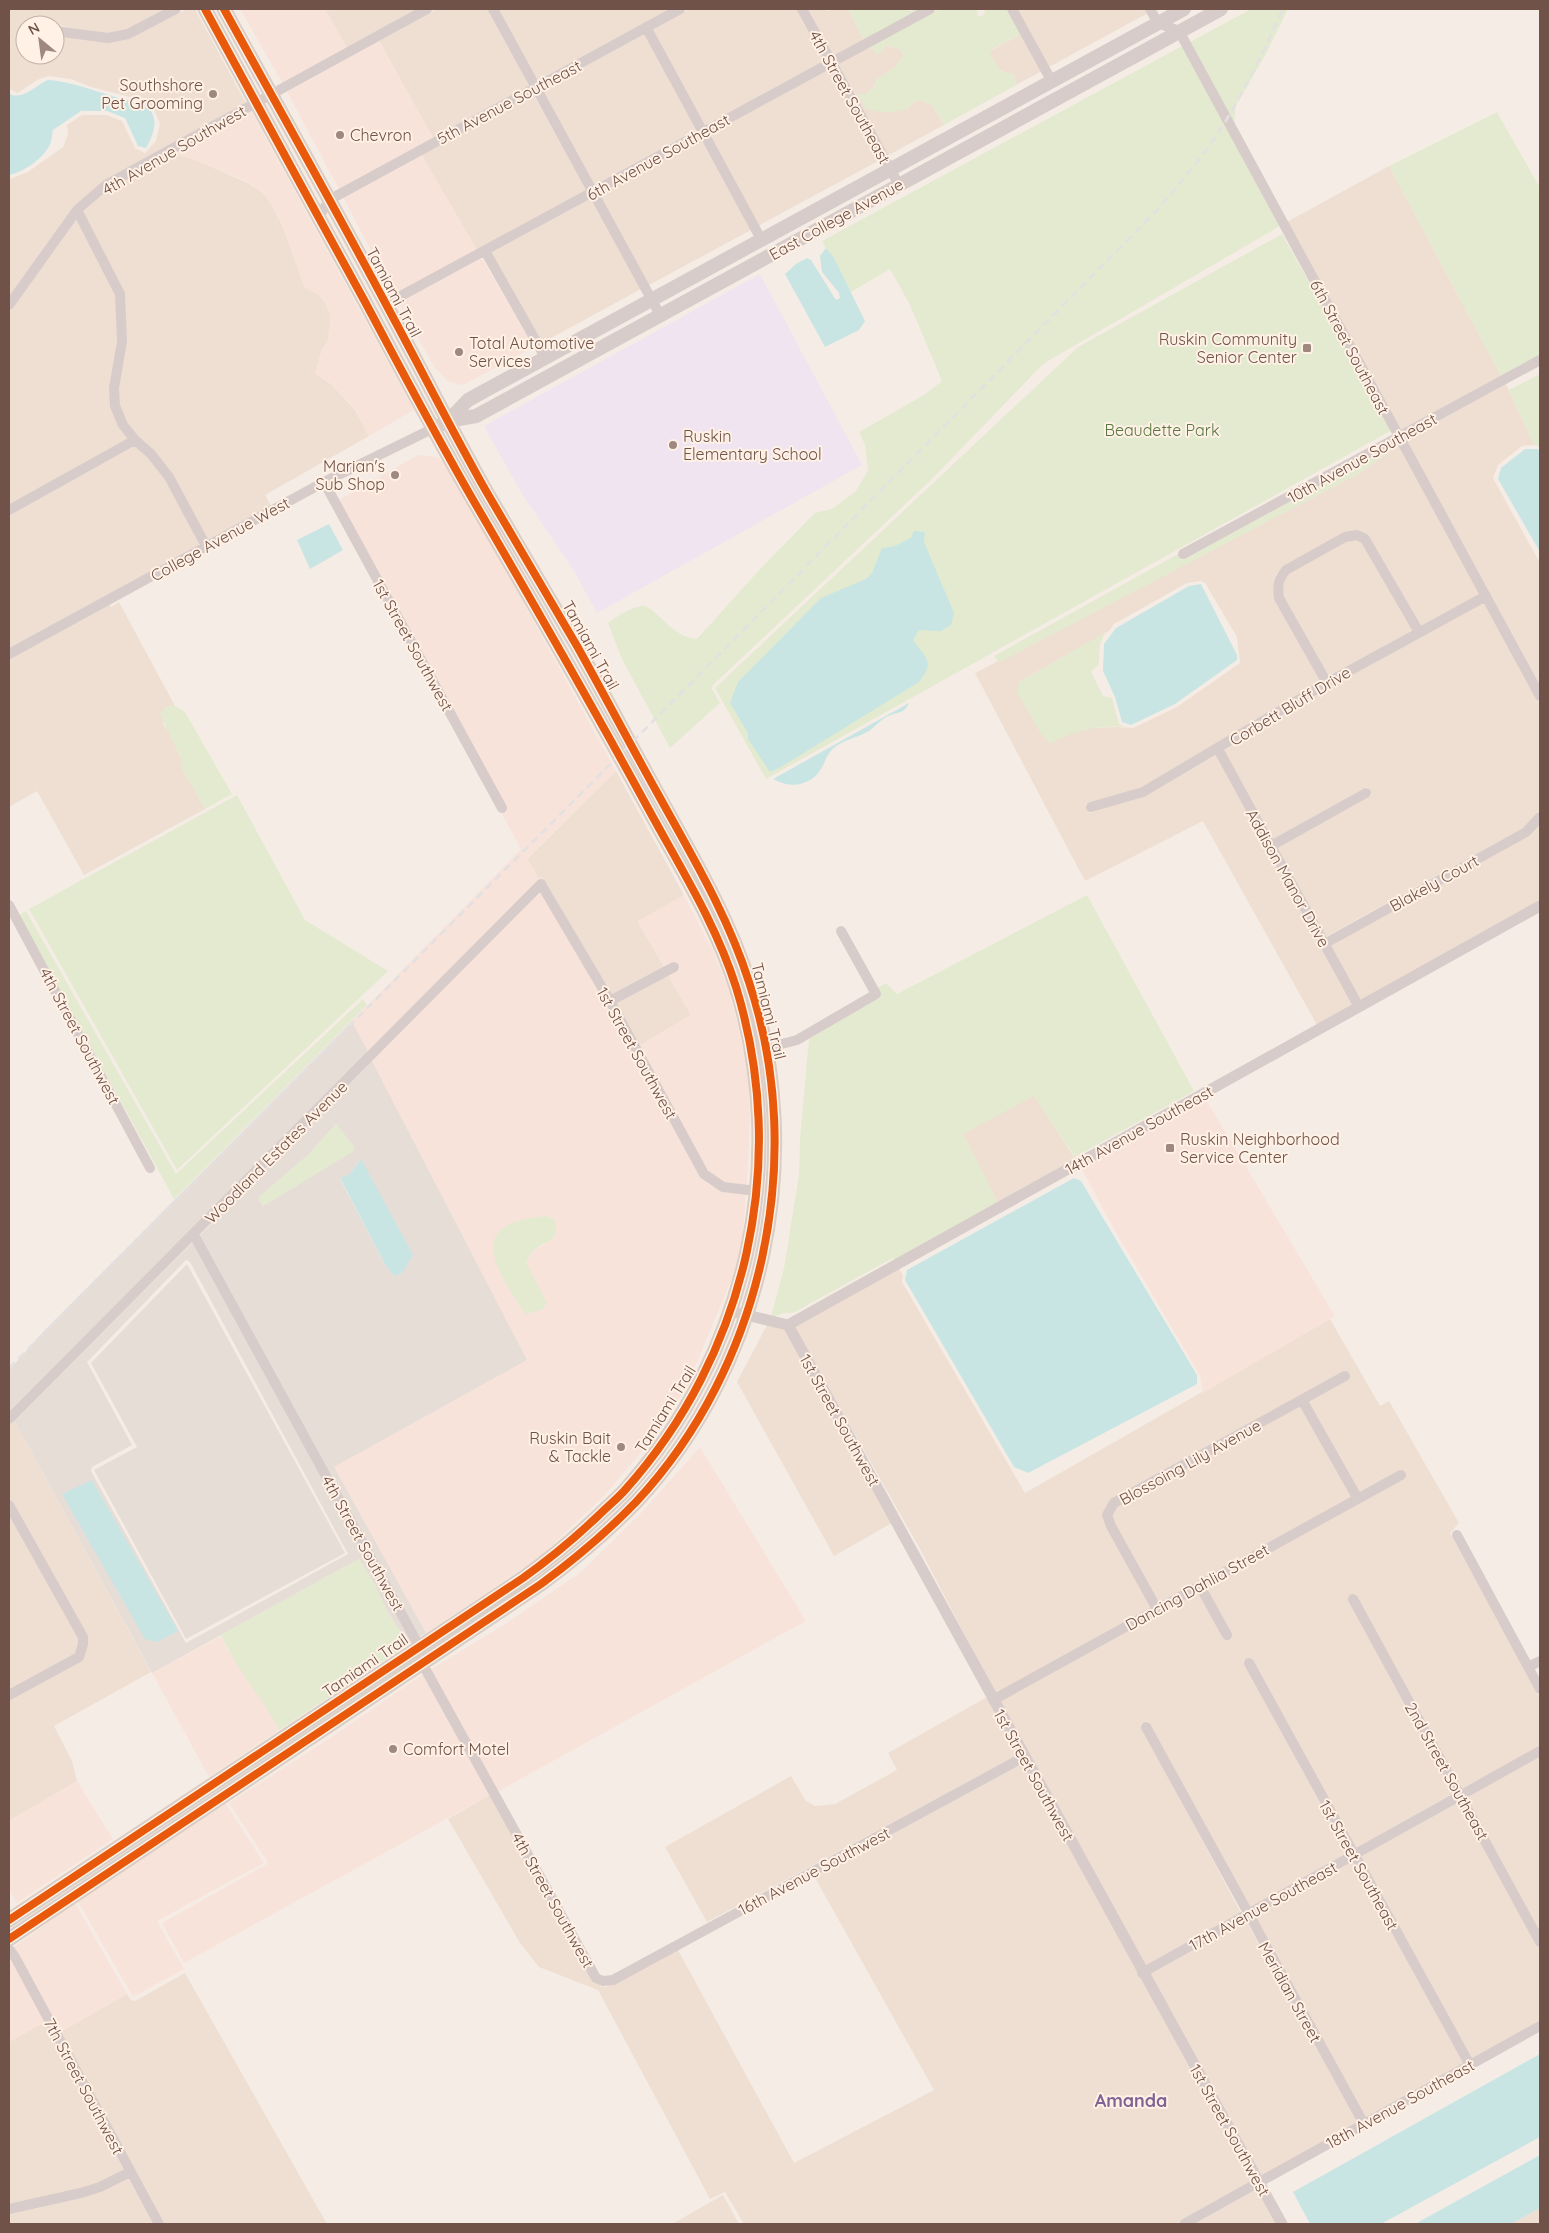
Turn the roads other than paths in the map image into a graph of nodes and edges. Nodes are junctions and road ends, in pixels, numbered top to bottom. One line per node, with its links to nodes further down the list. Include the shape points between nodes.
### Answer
1 (176, 9): 15 (street, via 128,34 108,38)
2 (205, 9): 21 (main road, Tamiami Trail)
3 (224, 9): 20 (main road, Tamiami Trail)
4 (427, 9): 20 (street, 4th Avenue Southwest)
5 (493, 9): 19 (street)
6 (680, 9): 14 (street, 5th Avenue Southeast)
7 (802, 9): 17 (street, 4th Street Southeast)
8 (930, 9): 17 (street, 6th Avenue Southeast)
9 (1012, 9): 18 (street)
10 (1150, 9): 13 (street)
11 (1184, 9): 13 (main road, East College Avenue)
12 (1221, 9): 16 (main road, East College Avenue)
13 (1158, 23): 16 (street); 18 (main road, East College Avenue)
14 (646, 28): 19 (street, 5th Avenue Southeast); 24 (street)
15 (65, 32)
16 (1179, 32): 23 (main road, East College Avenue); 42 (street, 6th Street Southeast)
17 (831, 63): 24 (street, 6th Avenue Southeast); 25 (street, 4th Street Southeast)
18 (1051, 80): 22 (main road, East College Avenue)
19 (535, 88): 27 (street); 28 (street, 5th Avenue Southeast)
20 (272, 95): 21 (street, 4th Avenue Southwest); 28 (main road, Tamiami Trail)
21 (256, 104): 29 (street, 4th Avenue Southwest, via 106,185); 30 (main road, Tamiami Trail)
22 (1007, 105): 23 (main road, via 1017,115); 25 (main road, East College Avenue)
23 (1027, 115): 26 (main road, East College Avenue)
24 (701, 132): 27 (street, 6th Avenue Southeast); 31 (street)
25 (890, 168): 26 (street, 4th Street Southeast); 31 (main road, East College Avenue)
26 (899, 185): 37 (main road, East College Avenue)
27 (593, 192): 32 (street, 6th Avenue Southeast); 34 (street)
28 (328, 200): 30 (street); 35 (main road, Tamiami Trail)
29 (78, 210): 36 (street, 4th Avenue Southwest); 43 (street, via 120,294 122,341 114,388 115,406)
30 (319, 217): 33 (main road, Tamiami Trail)
31 (761, 239): 34 (main road, East College Avenue)
32 (485, 252): 35 (street, 6th Avenue Southeast); 38 (street)
33 (362, 296): 35 (main road, via 380,306); 41 (main road, Tamiami Trail)
34 (652, 300): 37 (street); 38 (main road, East College Avenue)
35 (386, 304): 40 (main road, Tamiami Trail)
36 (9, 305)
37 (660, 315): 40 (main road, East College Avenue, via 476,416)
38 (545, 357): 40 (main road, East College Avenue, via 468,400)
39 (1540, 360): 42 (street, 10th Avenue Southeast)
40 (448, 421): 41 (main road, East College Avenue); 67 (main road, Tamiami Trail, via 616,718 727,923 751,985)
41 (434, 428): 44 (street, College Avenue West); 69 (main road, Tamiami Trail, via 631,776 728,963 752,1051 756,1082 760,1143)
42 (1399, 437): 47 (street, 10th Avenue Southeast); 48 (street, 6th Street Southeast)
43 (136, 440): 45 (street); 46 (street, via 169,477)
44 (324, 482): 46 (street, College Avenue West); 56 (street, 1st Street Southwest)
45 (9, 510)
46 (206, 546): 50 (street, College Avenue West)
47 (1184, 554)
48 (1486, 596): 49 (street, Corbett Bluff Drive); 52 (street, 6th Street Southeast)
49 (1419, 632): 51 (street, Corbett Bluff Drive); 51 (street, via 1366,538 1356,534 1346,537 1286,570 1277,586 1279,598)
50 (9, 654)
51 (1327, 683): 53 (street, Corbett Bluff Drive)
52 (1540, 696)
53 (1218, 750): 55 (street, Corbett Bluff Drive, via 1143,792); 58 (street, Addison Manor Drive)
54 (1366, 793): 58 (street)
55 (1091, 807)
56 (502, 808)
57 (1540, 817): 63 (street, Blakely Court, via 1526,832)
58 (1270, 846): 63 (street, Addison Manor Drive)
59 (541, 884): 65 (street, 1st Street Southwest); 70 (street, Woodland Estates Avenue)
60 (9, 905): 68 (street, 4th Street Southwest)
61 (1540, 906): 66 (street, 14th Avenue Southeast)
62 (841, 931): 67 (street, via 876,994 797,1040)
63 (1324, 944): 66 (street, Addison Manor Drive)
64 (674, 966): 65 (street)
65 (610, 1001): 69 (street, 1st Street Southwest, via 704,1174 723,1187)
66 (1359, 1007): 73 (street, 14th Avenue Southeast)
67 (766, 1048): 72 (main road, Tamiami Trail, via 774,1114 773,1184 764,1250)
68 (150, 1168)
69 (757, 1191): 71 (main road, Tamiami Trail, via 749,1250)
70 (194, 1235): 76 (street, Woodland Estates Avenue); 87 (street, 4th Street Southwest)
71 (732, 1310): 72 (street); 80 (main road, Tamiami Trail, via 706,1370 661,1447 622,1494)
72 (746, 1316): 73 (street); 81 (main road, Tamiami Trail, via 723,1373 691,1429 656,1479)
73 (788, 1325): 94 (street, 1st Street Southwest)
74 (1345, 1376): 75 (street, Blossoing Lily Avenue)
75 (1302, 1400): 78 (street); 85 (street, Blossoing Lily Avenue, via 1114,1503 1107,1515 1111,1526)
76 (9, 1419)
77 (1401, 1475): 78 (street, Dancing Dahlia Street)
78 (1358, 1499): 83 (street, Dancing Dahlia Street)
79 (9, 1505): 93 (street, via 83,1636 79,1657)
80 (597, 1516): 81 (street); 87 (main road, Tamiami Trail, via 548,1560)
81 (607, 1530): 89 (main road, Tamiami Trail, via 589,1548 541,1584)
82 (1456, 1535): 91 (street)
83 (1200, 1586): 85 (street, Dancing Dahlia Street); 86 (street)
84 (1354, 1599): 99 (street, 2nd Street Southeast)
85 (1157, 1609): 94 (street, Dancing Dahlia Street)
86 (1227, 1635)
87 (419, 1646): 89 (street, 4th Street Southwest); 98 (main road, Tamiami Trail)
88 (1540, 1661): 91 (street)
89 (422, 1663): 100 (main road, Tamiami Trail); 108 (street, 4th Street Southwest, via 596,1978)
90 (1249, 1663): 101 (street, 1st Street Southeast)
91 (1528, 1668): 92 (street)
92 (1540, 1689)
93 (9, 1695)
94 (993, 1700): 97 (street, 1st Street Southwest)
95 (1146, 1726): 102 (street, Meridian Street)
96 (1540, 1751): 99 (street, 17th Avenue Southeast)
97 (1024, 1757): 107 (street, 1st Street Southwest); 108 (street, 16th Avenue Southwest, via 613,1980)
98 (206, 1788): 100 (street); 103 (main road, Tamiami Trail)
99 (1460, 1796): 101 (street, 17th Avenue Southeast); 105 (street, 2nd Street Southeast)
100 (214, 1802): 104 (main road, Tamiami Trail)
101 (1353, 1855): 102 (street, 17th Avenue Southeast); 110 (street, 1st Street Southeast)
102 (1247, 1915): 107 (street, 17th Avenue Southeast); 111 (street, Meridian Street)
103 (9, 1920)
104 (9, 1939)
105 (1540, 1942)
106 (9, 1949): 112 (street, 7th Street Southwest)
107 (1142, 1973): 113 (street, 1st Street Southwest)
108 (603, 1981)
109 (1540, 2026): 110 (street, 18th Avenue Southeast)
110 (1470, 2065): 111 (street, 18th Avenue Southeast)
111 (1364, 2124): 113 (street, 18th Avenue Southeast)
112 (130, 2172): 114 (street, via 100,2187); 115 (street, 7th Street Southwest)
113 (1259, 2183): 116 (street, 18th Avenue Southeast); 117 (street, 1st Street Southwest)
114 (9, 2209)
115 (159, 2224)
116 (1184, 2224)
117 (1282, 2224)

